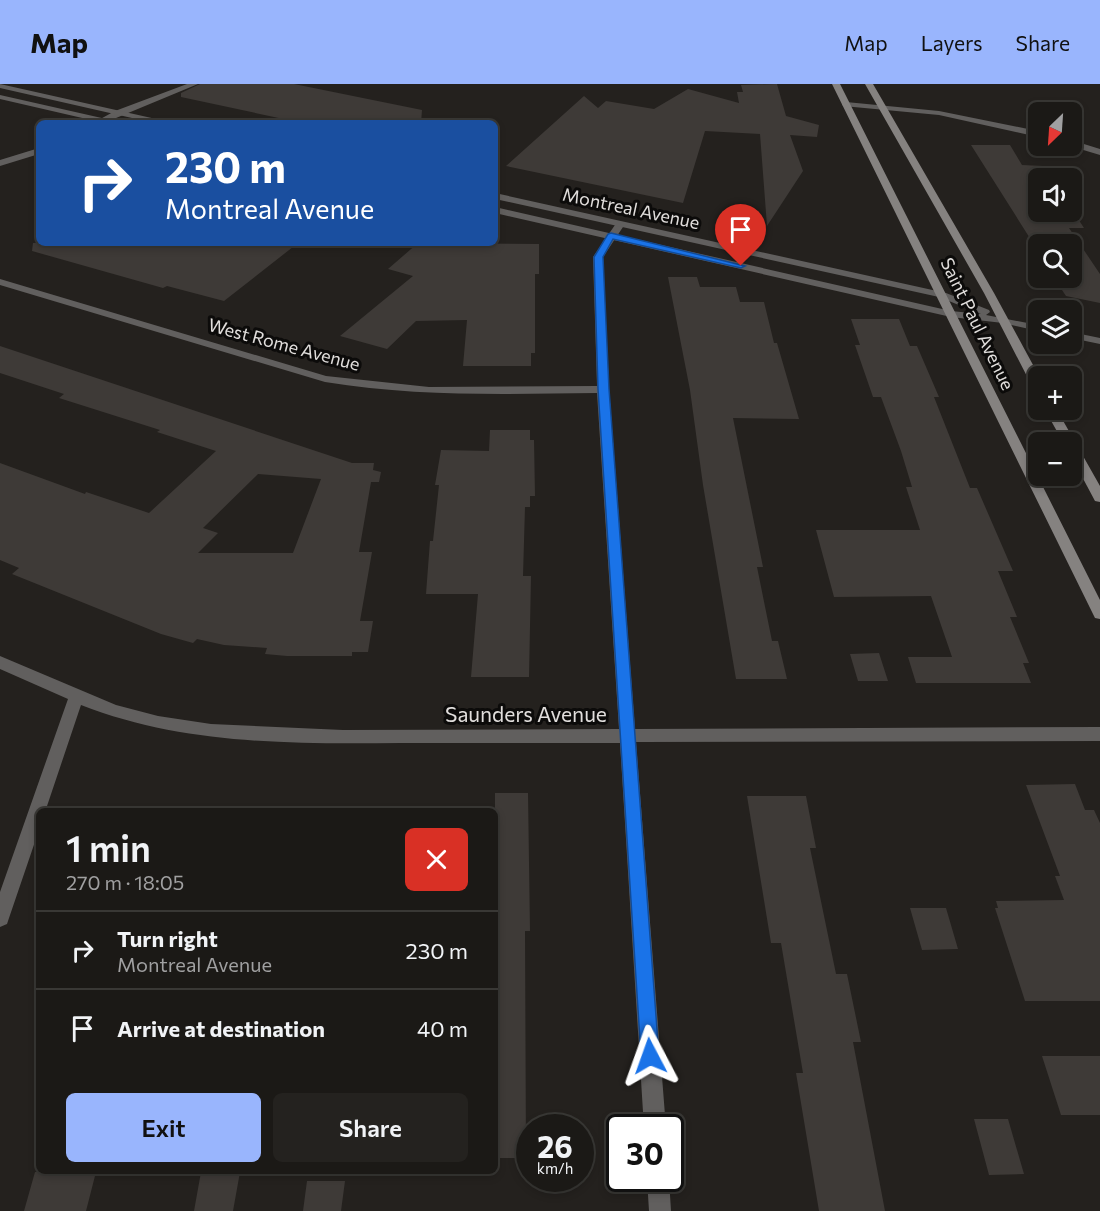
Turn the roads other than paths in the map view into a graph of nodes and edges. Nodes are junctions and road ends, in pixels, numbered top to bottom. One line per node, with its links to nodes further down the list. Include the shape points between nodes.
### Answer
1 (194, 84): 8 (street)
2 (836, 84): 6 (main road, Saint Paul Avenue)
3 (869, 84): 7 (main road, Saint Paul Avenue)
4 (0, 86): 8 (street)
5 (0, 97): 9 (street)
6 (846, 104): 7 (street); 21 (main road, Saint Paul Avenue)
7 (882, 106): 12 (street, via 981,120); 23 (main road, Saint Paul Avenue)
8 (118, 113): 10 (street); 11 (street)
9 (92, 120)
10 (104, 120)
11 (151, 120)
12 (1028, 132)
13 (1082, 146): 15 (street)
14 (36, 152): 16 (street)
15 (1100, 152)
16 (0, 163)
17 (498, 197): 19 (street, Montreal Avenue)
18 (498, 210): 19 (street, Montreal Avenue)
19 (615, 230): 21 (street, Montreal Avenue); 22 (street, Montreal Avenue); 28 (street, via 598,257)
20 (0, 282): 28 (street, West Rome Avenue, via 325,379 427,391)
21 (942, 295): 22 (main road, Saint Paul Avenue); 23 (street, Montreal Avenue)
22 (951, 314): 23 (street, Montreal Avenue); 31 (main road, Saint Paul Avenue)
23 (1003, 320): 24 (street, Montreal Avenue); 27 (main road, Saint Paul Avenue)
24 (1028, 326)
25 (1082, 337): 26 (street)
26 (1100, 341)
27 (1028, 367)
28 (603, 389): 35 (street)
29 (1082, 466): 30 (main road)
30 (1100, 498)
31 (1100, 614)
32 (0, 662): 33 (street, Saunders Avenue)
33 (77, 695): 35 (street, Saunders Avenue, via 131,716 206,730 343,737); 36 (street)
34 (1100, 734): 35 (street, Saunders Avenue)
35 (628, 737): 39 (street)
36 (38, 808)
37 (36, 814): 38 (street)
38 (0, 918)
39 (654, 1114)
40 (659, 1192): 41 (street)
41 (660, 1211)

